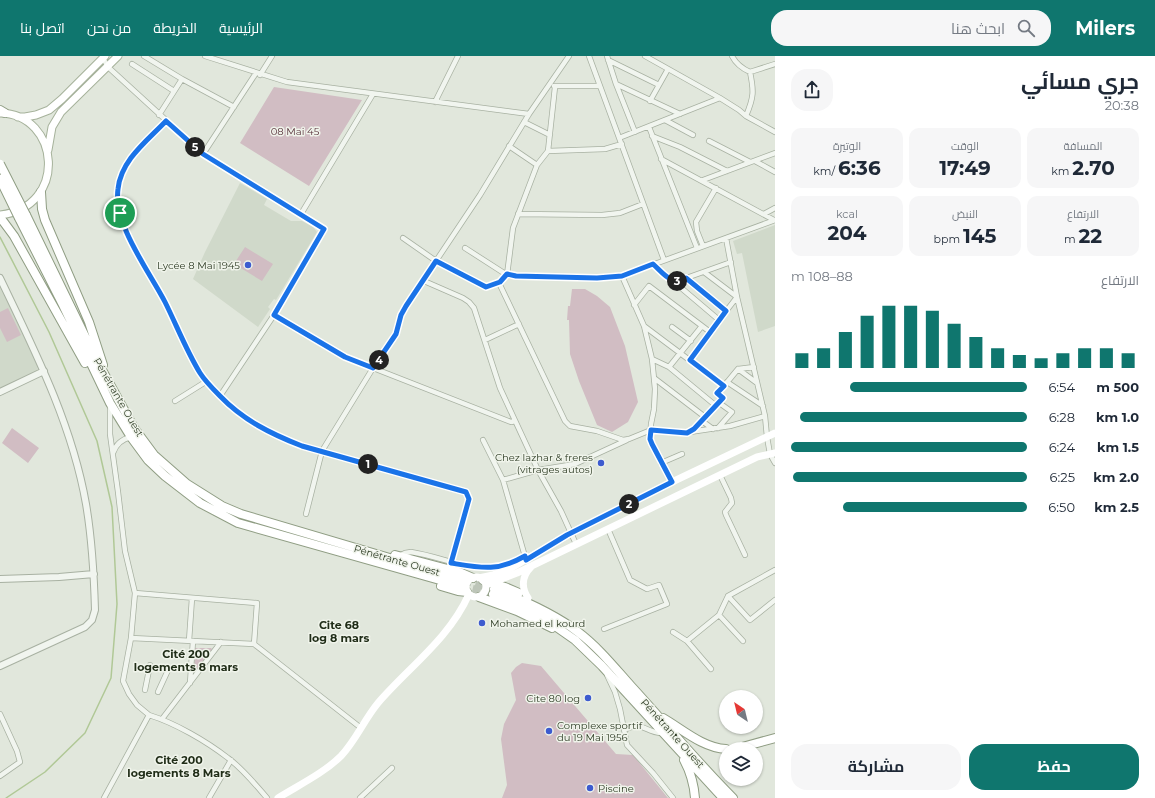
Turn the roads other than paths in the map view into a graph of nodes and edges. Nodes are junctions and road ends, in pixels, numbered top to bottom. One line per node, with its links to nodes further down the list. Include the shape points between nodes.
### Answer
1 (118, 56): 14 (main road)
2 (144, 56): 18 (street)
3 (205, 56): 17 (street)
4 (272, 56): 17 (street)
5 (458, 56): 28 (street)
6 (570, 56): 19 (street)
7 (589, 56): 22 (street)
8 (645, 56): 15 (street)
9 (732, 56): 16 (street, via 736,63)
10 (103, 57): 14 (street); 35 (main road, via 49,110 36,116)
11 (607, 58): 20 (street); 21 (street)
12 (132, 64): 24 (street)
13 (775, 64): 16 (street)
14 (108, 67): 33 (street); 52 (main road, via 61,112 52,127)
15 (668, 69): 21 (street); 26 (street)
16 (750, 72): 34 (street, via 754,89)
17 (258, 74): 25 (street, via 287,82); 29 (street)
18 (182, 79): 24 (street); 29 (street)
19 (549, 83): 23 (street); 31 (street)
20 (616, 84): 27 (street); 42 (street)
21 (659, 85): 27 (street)
22 (599, 86): 23 (street); 47 (street)
23 (555, 87): 44 (street)
24 (174, 91): 33 (street)
25 (373, 94): 28 (street); 67 (street)
26 (720, 98): 32 (street); 34 (street)
27 (650, 100): 32 (street)
28 (435, 102): 31 (street)
29 (234, 107): 54 (street)
30 (2, 112): 35 (main road)
31 (529, 114): 38 (street)
32 (680, 114): 36 (street)
33 (159, 115): 37 (street)
34 (746, 116): 41 (street)
35 (18, 117): 52 (main road, via 37,131)
36 (665, 120): 40 (street); 45 (street)
37 (166, 121): 54 (street); 112 (street, via 126,165 117,190 118,201 132,243 200,373)
38 (524, 122): 44 (street); 50 (street)
39 (775, 126): 41 (street)
40 (649, 127): 42 (street); 46 (street)
41 (769, 128): 43 (street)
42 (635, 132): 47 (street)
43 (775, 132)
44 (550, 135): 51 (street)
45 (693, 135)
46 (652, 136): 55 (street); 59 (street)
47 (619, 138): 49 (street)
48 (709, 141): 56 (street)
49 (622, 144): 51 (street, via 605,149); 65 (street)
50 (509, 146): 58 (street); 79 (street)
51 (548, 151): 58 (street)
52 (48, 152): 64 (main road, via 48,173)
53 (775, 153): 56 (street)
54 (203, 154): 67 (street)
55 (661, 159): 62 (street); 77 (street)
56 (752, 161): 59 (street); 60 (street)
57 (0, 164): 71 (highway, Pénétrante Ouest, bridge)
58 (538, 165): 68 (street)
59 (727, 171): 62 (street)
60 (775, 172)
61 (0, 179): 71 (highway, Pénétrante Ouest, bridge)
62 (703, 180): 63 (street)
63 (716, 188): 69 (street); 75 (street, via 696,222)
64 (41, 192): 70 (main road, via 33,202 22,209); 110 (highway, via 42,210 89,322)
65 (643, 204): 68 (street, via 620,213 602,215); 78 (street)
66 (775, 208): 69 (street)
67 (301, 214): 93 (street, via 324,229)
68 (518, 214): 83 (street, via 513,228)
69 (764, 214): 72 (street)
70 (0, 216): 113 (highway, via 14,236 87,366)
71 (22, 216): 110 (highway, Pénétrante Ouest); 113 (highway, Pénétrante Ouest)
72 (775, 220): 74 (street)
73 (403, 238): 79 (street)
74 (726, 238): 75 (street); 80 (street)
75 (703, 246): 77 (street)
76 (465, 248): 83 (street)
77 (697, 248): 78 (street)
78 (664, 260): 81 (street)
79 (436, 261): 88 (street); 89 (street, via 486,287)
80 (731, 262): 82 (street); 90 (street)
81 (653, 264): 84 (street); 87 (street)
82 (704, 272): 86 (street); 90 (street)
83 (507, 274): 84 (street, via 597,278); 89 (street)
84 (622, 276): 91 (street)
85 (0, 278): 109 (street)
86 (686, 278): 87 (street); 92 (street)
87 (671, 280): 94 (street)
88 (424, 281): 100 (street, via 469,302 474,308); 106 (street, via 404,310 396,334)
89 (500, 282): 95 (street)
90 (737, 297): 92 (street); 107 (street)
91 (634, 305): 96 (street); 97 (street, via 649,286)
92 (726, 311): 94 (street)
93 (274, 315): 106 (street, via 345,357); 117 (street)
94 (719, 320): 99 (street)
95 (519, 324): 100 (street); 131 (street, via 567,424 623,440)
96 (644, 326): 102 (street); 103 (street)
97 (702, 326): 99 (street); 101 (street)
98 (672, 327): 101 (street)
99 (710, 332): 104 (street)
100 (485, 340): 124 (street, via 500,388)
101 (691, 341): 102 (street)
102 (680, 353): 104 (street); 105 (street)
103 (652, 359): 105 (street); 111 (street)
104 (690, 360): 115 (street)
105 (669, 367): 120 (street)
106 (373, 368): 124 (street, via 511,422); 133 (street)
107 (754, 368): 108 (street); 114 (street)
108 (738, 369): 114 (street); 115 (street)
109 (44, 371): 116 (street); 154 (street, via 65,427 82,485)
110 (107, 377): 149 (highway, Pénétrante Ouest, via 134,428 154,455 188,484 222,506 241,514)
111 (654, 378): 123 (street); 126 (street)
112 (207, 381): 117 (street); 118 (street)
113 (100, 382): 119 (highway, Pénétrante Ouest)
114 (757, 383): 121 (street)
115 (726, 384): 120 (street, via 717,393 723,398); 121 (street)
116 (0, 392)
117 (220, 396): 133 (street, via 259,427 280,438)
118 (175, 401)
119 (110, 403): 129 (highway, Pénétrante Ouest); 136 (street)
120 (717, 404): 123 (street); 125 (street, via 732,412)
121 (762, 406): 122 (street)
122 (765, 416): 125 (street); 130 (street)
123 (703, 419): 125 (street); 127 (street)
124 (515, 421): 139 (street)
125 (715, 428): 127 (street)
126 (651, 430): 127 (street); 131 (street); 137 (street, via 650,439)
127 (687, 433)
128 (775, 433): 130 (main road)
129 (131, 437): 136 (street, via 120,442); 149 (highway, Pénétrante Ouest, via 148,460 165,476 200,503 238,523)
130 (767, 437): 135 (street); 142 (main road)
131 (629, 439): 139 (street, via 575,464)
132 (483, 440): 141 (street)
133 (322, 451): 143 (street); 151 (street, via 467,493 469,499)
134 (682, 454): 137 (street)
135 (772, 454): 138 (street); 140 (main road, via 757,457)
136 (113, 456): 158 (street, via 124,551)
137 (661, 463): 142 (street)
138 (775, 463)
139 (538, 470): 141 (street); 145 (street)
140 (720, 475): 144 (main road); 147 (street, via 732,503 725,512)
141 (503, 480): 150 (street)
142 (672, 482): 145 (main road)
143 (306, 514)
144 (608, 530): 146 (main road); 167 (street, via 630,580 647,589 659,585 667,604)
145 (571, 533): 146 (street); 150 (main road)
146 (576, 544): 152 (main road)
147 (745, 555)
148 (400, 556): 149 (highway); 151 (street, via 411,552); 156 (highway, via 459,572)
149 (375, 558): 157 (highway, Pénétrante Ouest)
150 (525, 558): 151 (street, via 480,568); 156 (main road)
151 (451, 563)
152 (534, 565): 156 (main road); 162 (main road, via 524,577 523,588)
153 (775, 570): 159 (street)
154 (94, 574): 155 (street); 177 (street, via 95,610 89,624)
155 (0, 580)
156 (486, 584): 157 (main road, via 467,583); 160 (main road, via 485,591); 162 (highway, via 505,587); 166 (highway, Pénétrante Ouest); 168 (highway, Pénétrante Ouest)
157 (465, 588): 160 (main road); 164 (main road)
158 (135, 594): 161 (street); 170 (street)
159 (728, 596): 163 (street, via 750,620); 165 (street)
160 (478, 597): 164 (main road); 168 (highway, via 517,611 550,628)
161 (192, 598): 171 (street); 175 (street, via 258,603)
162 (528, 598): 166 (highway)
163 (775, 600)
164 (463, 606): 188 (main road, via 434,646 378,703)
165 (719, 615): 172 (street); 173 (street)
166 (552, 616): 184 (highway, Pénétrante Ouest, via 579,633 593,646)
167 (604, 629)
168 (561, 630): 178 (highway, Pénétrante Ouest)
169 (673, 632): 172 (street)
170 (132, 638): 171 (street); 186 (street, via 124,681 128,694)
171 (191, 641): 174 (street); 181 (street)
172 (687, 641): 180 (street)
173 (744, 641)
174 (221, 642): 175 (street); 181 (street)
175 (254, 644): 188 (street)
176 (150, 665): 182 (street)
177 (0, 666)
178 (602, 666): 189 (street, via 615,692); 190 (highway, Pénétrante Ouest)
179 (169, 668): 183 (street)
180 (711, 668)
181 (190, 683): 187 (street)
182 (145, 690)
183 (158, 692)
184 (655, 712): 194 (highway, via 706,744); 207 (highway, Pénétrante Ouest)
185 (0, 714): 197 (street, via 20,762)
186 (149, 715): 187 (street); 198 (street)
187 (162, 719): 195 (street, via 203,741)
188 (361, 728): 202 (main road, via 341,756)
189 (624, 730): 190 (street, via 640,726); 204 (street, via 627,745)
190 (662, 733): 193 (highway, Pénétrante Ouest)
191 (775, 738): 192 (highway)
192 (760, 742)
193 (673, 743): 205 (highway, via 690,772); 206 (highway, Pénétrante Ouest)
194 (719, 748)
195 (230, 760): 200 (street); 201 (street, via 249,776)
196 (392, 768): 203 (street)
197 (0, 776)
198 (105, 796): 199 (street)
199 (112, 798)
200 (209, 798)
201 (267, 798)
202 (278, 798)
203 (360, 798)
204 (673, 798)
205 (695, 798)
206 (723, 798)
207 (733, 798)

